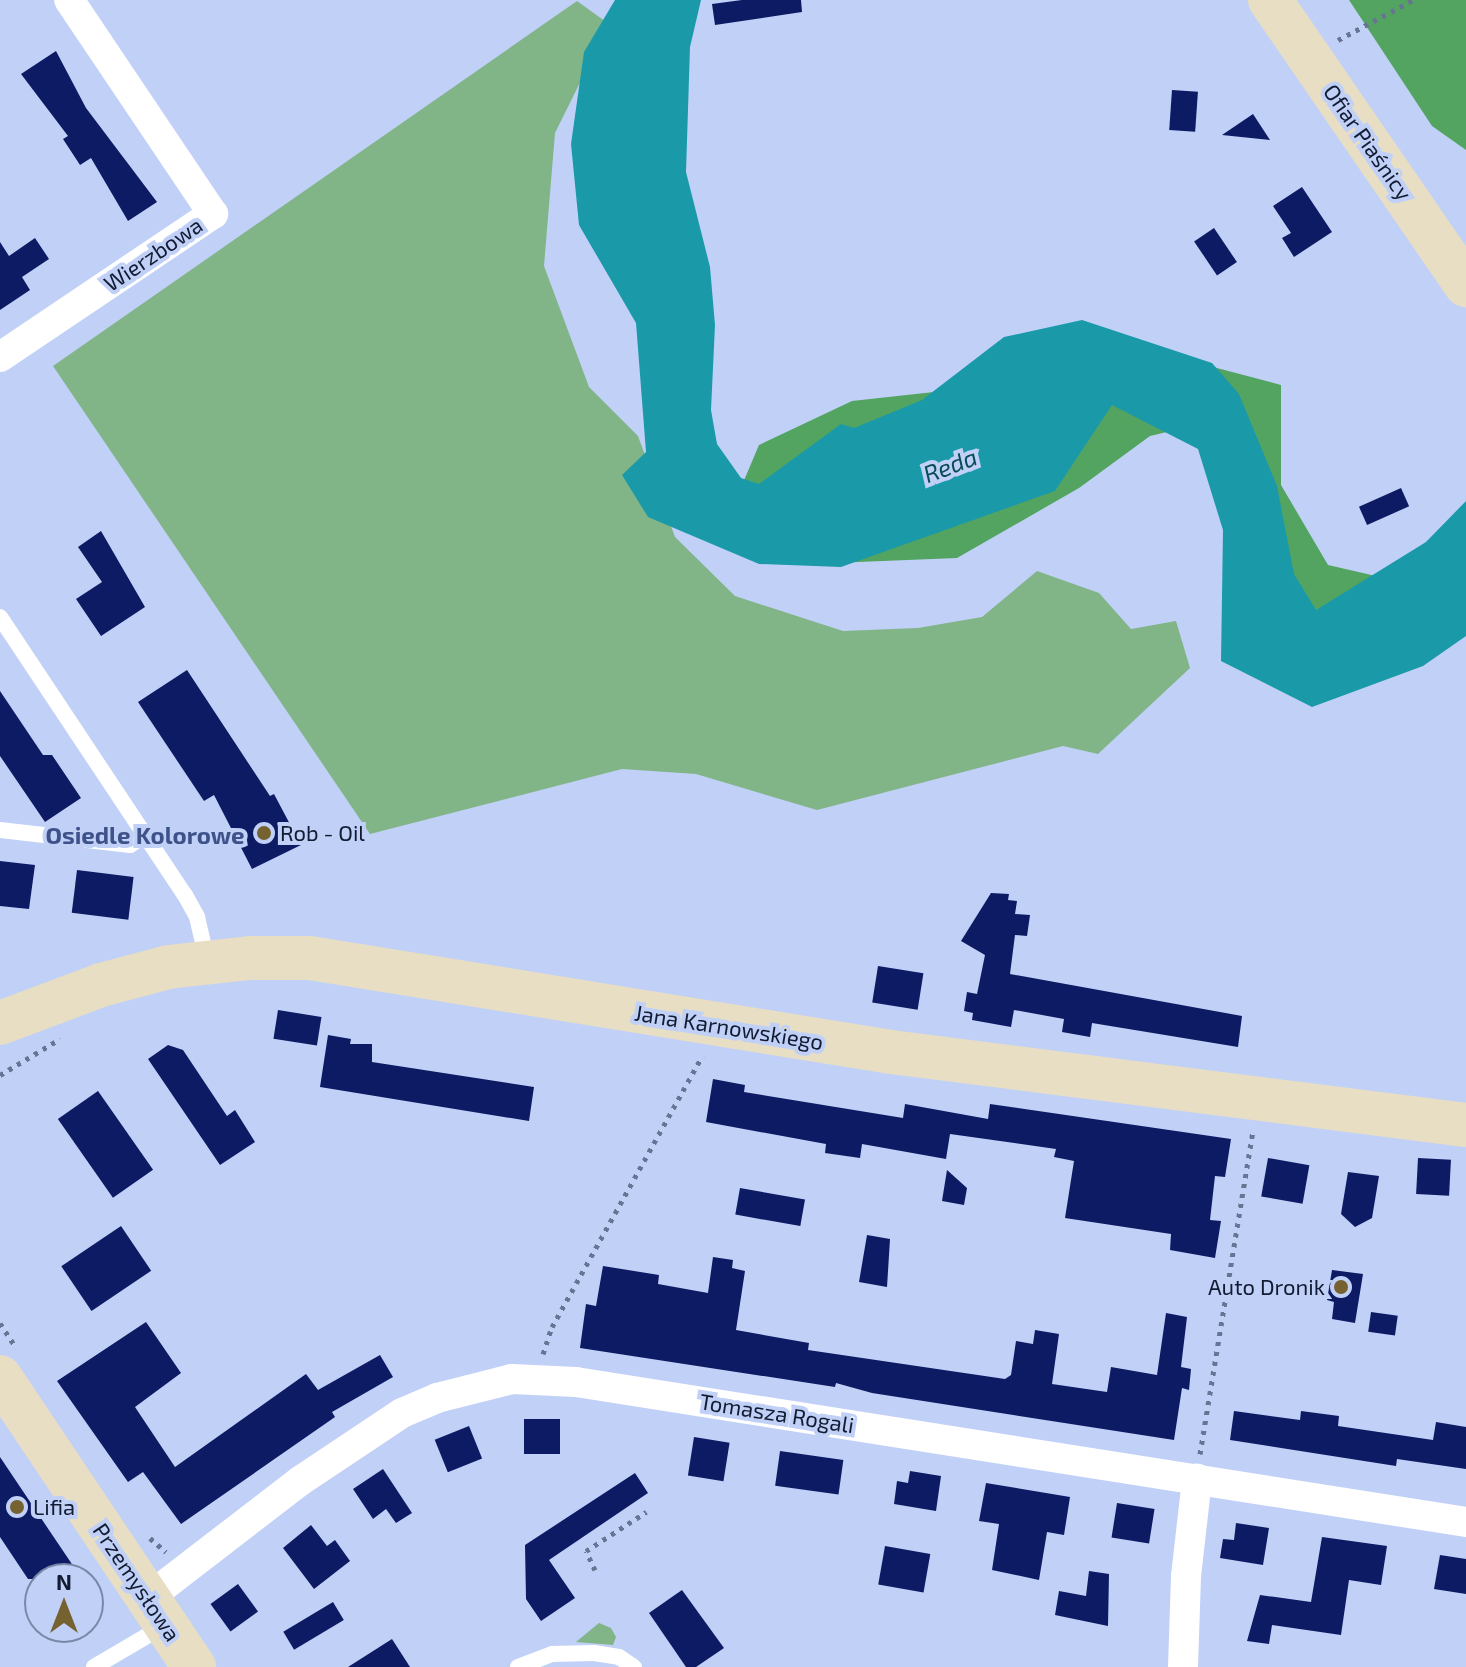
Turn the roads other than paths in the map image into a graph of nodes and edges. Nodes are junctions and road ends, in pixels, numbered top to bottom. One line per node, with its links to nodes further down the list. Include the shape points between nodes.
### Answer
1 (69, 0): 4 (street, Wierzbowa, via 213,214)
2 (1270, 0): 3 (main road, Ofiar Piaśnicy)
3 (1466, 285)
4 (0, 357)
5 (0, 617): 7 (lane)
6 (0, 830): 7 (lane, via 130,845)
7 (145, 835): 8 (lane, via 197,917)
8 (207, 962): 9 (main road, Jana Karnowskiego, via 101,985); 10 (main road, Jana Karnowskiego, via 310,958 712,1025 1107,1082)
9 (0, 1023)
10 (1466, 1125)
11 (0, 1377): 14 (main road, Przemysłowa)
12 (1197, 1479): 13 (street, Tomasza Rogali); 14 (street, Tomasza Rogali, via 539,1379 478,1386 402,1413 300,1481); 19 (street)
13 (1466, 1522)
14 (157, 1612): 15 (lane); 16 (main road, Przemysłowa)
15 (94, 1667)
16 (194, 1667)
17 (518, 1667): 18 (lane, via 552,1654 594,1653 619,1657)
18 (634, 1667)
19 (1183, 1667)

